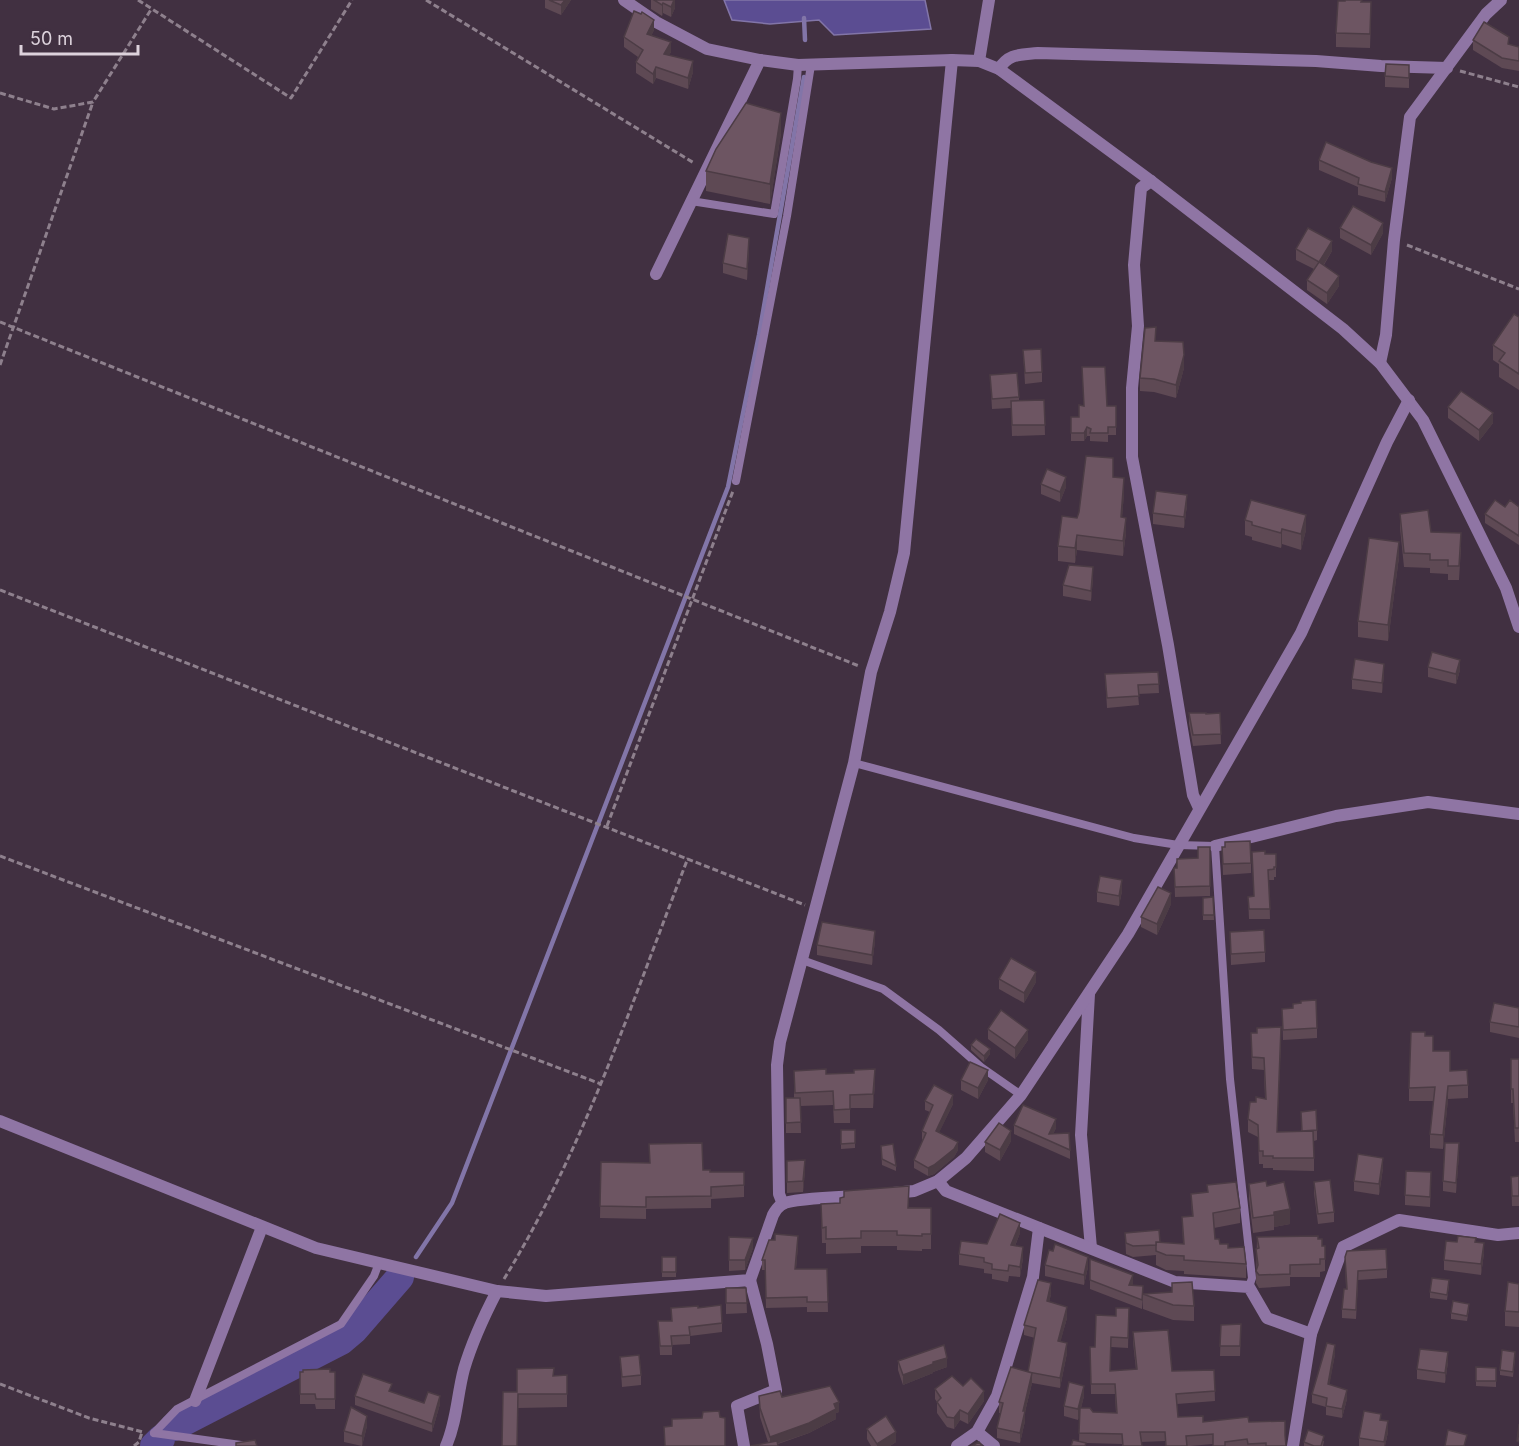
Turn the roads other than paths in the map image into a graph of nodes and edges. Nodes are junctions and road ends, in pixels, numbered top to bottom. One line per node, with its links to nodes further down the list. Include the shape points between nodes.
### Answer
1 (624, 0): 4 (street, via 707,49)
2 (989, 0): 6 (street)
3 (1501, 0): 9 (street, via 1486,14)
4 (760, 60): 7 (street); 12 (street)
5 (952, 60): 6 (street); 8 (street); 18 (street, via 904,553 871,672)
6 (979, 61): 10 (street)
7 (798, 65): 8 (street); 12 (lane, via 774,214)
8 (811, 65): 16 (lane, via 787,216)
9 (1447, 68): 10 (street, via 1038,52 1015,55); 14 (street, via 1410,117)
10 (999, 69): 11 (street)
11 (1151, 181): 14 (street, via 1343,329); 19 (street, via 1141,188 1134,265 1137,327 1132,457 1193,795)
12 (691, 201): 13 (street)
13 (656, 274)
14 (1380, 363): 15 (street)
15 (1409, 400): 17 (street, via 1423,420 1506,588); 19 (street, via 1301,633)
16 (736, 481)
17 (1519, 627)
18 (854, 763): 21 (lane, via 1134,838); 23 (street)
19 (1199, 808): 21 (street)
20 (1519, 814): 22 (street, via 1428,802 1336,816)
21 (1178, 844): 22 (lane); 24 (street, via 1128,934)
22 (1215, 846): 35 (lane, via 1230,1079 1252,1278)
23 (802, 960): 25 (lane, via 883,988); 28 (street, via 777,1065 779,1194)
24 (1089, 993): 25 (street); 32 (street, via 1081,1135)
25 (1021, 1095): 27 (street, via 966,1158)
26 (0, 1121): 29 (street)
27 (938, 1181): 28 (street, via 914,1191); 30 (street, via 946,1191)
28 (783, 1204): 34 (street, via 773,1215)
29 (262, 1227): 33 (street, via 316,1248); 38 (street)
30 (1039, 1228): 32 (street); 39 (street, via 1034,1277 997,1396)
31 (1519, 1233): 37 (street, via 1498,1235 1399,1220 1343,1248)
32 (1090, 1248): 35 (street, via 1175,1282)
33 (379, 1263): 36 (street); 38 (lane, via 341,1324)
34 (750, 1280): 36 (street, via 546,1296); 42 (street, via 776,1390 737,1406)
35 (1249, 1287): 37 (street, via 1266,1318)
36 (497, 1291): 41 (street, via 464,1369 453,1431)
37 (1311, 1334): 45 (street)
38 (195, 1401): 40 (lane, via 177,1409 154,1433)
39 (977, 1432): 43 (street); 44 (street)
40 (249, 1446)
41 (446, 1446)
42 (744, 1446)
43 (957, 1446)
44 (994, 1446)
45 (1293, 1446)

